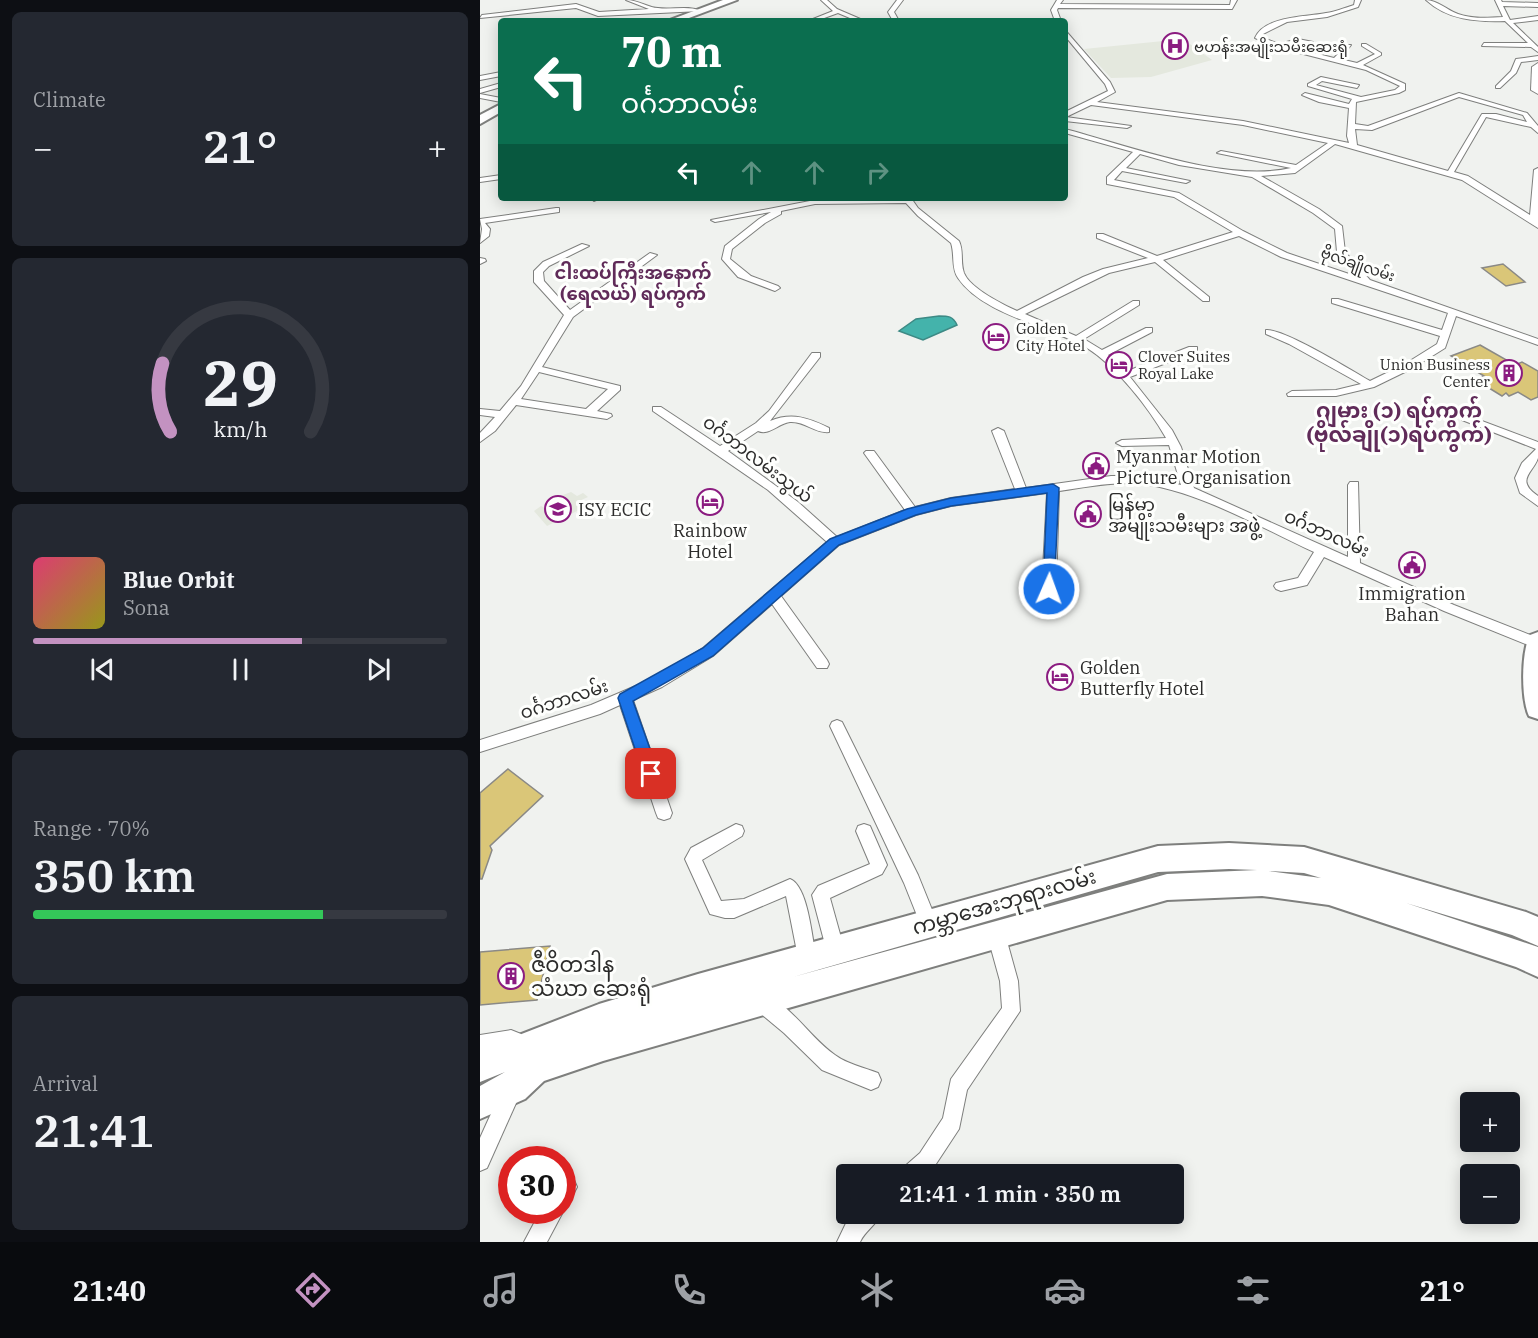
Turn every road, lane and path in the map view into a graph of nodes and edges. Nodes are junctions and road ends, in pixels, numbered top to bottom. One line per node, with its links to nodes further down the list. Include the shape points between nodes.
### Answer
1 (629, 0): 13 (street)
2 (732, 0): 14 (main road)
3 (745, 0): 19 (main road)
4 (824, 0): 15 (street)
5 (900, 0): 22 (street, via 891,12)
6 (1234, 0): 10 (street, via 1232,7 1201,8)
7 (1358, 0): 31 (street, via 1353,8 1286,20 1260,33 1258,38)
8 (1429, 0): 25 (street, via 1465,19)
9 (1498, 2): 11 (street); 25 (street)
10 (1058, 3): 23 (street, via 1054,10)
11 (1538, 5)
12 (551, 9): 13 (street, via 580,6 598,14); 16 (street); 17 (street)
13 (657, 10): 14 (street)
14 (698, 11): 18 (main road)
15 (838, 11): 20 (street); 21 (street)
16 (563, 15)
17 (482, 17)
18 (680, 18)
19 (694, 18)
20 (819, 18)
21 (855, 18)
22 (894, 18)
23 (1057, 18)
24 (1538, 18): 25 (street)
25 (1507, 20): 30 (street)
26 (1068, 36): 49 (street, via 1111,89 1109,95)
27 (1311, 43): 31 (street, via 1299,41)
28 (1364, 45): 36 (street, via 1379,54)
29 (1485, 45): 30 (street)
30 (1532, 45): 33 (street)
31 (1278, 46): 35 (street)
32 (1349, 46): 35 (street)
33 (1538, 50)
34 (1538, 58): 42 (street, via 1518,60 1514,72)
35 (1335, 60): 36 (street)
36 (1359, 65): 47 (street, via 1403,85 1397,92)
37 (1538, 65): 44 (street, via 1534,90)
38 (498, 75): 39 (street)
39 (480, 78)
40 (498, 86): 43 (street)
41 (1358, 86): 47 (street, via 1321,79 1310,85)
42 (1498, 87)
43 (480, 91)
44 (1538, 92)
45 (1305, 94): 53 (street)
46 (480, 96): 48 (street)
47 (1359, 99): 53 (street)
48 (498, 104)
49 (1090, 104): 55 (street); 62 (street, via 1254,124)
50 (498, 106): 54 (main road)
51 (498, 106): 57 (main road)
52 (1317, 108): 53 (street)
53 (1351, 109): 59 (street)
54 (480, 112)
55 (1068, 114)
56 (1068, 119): 58 (street)
57 (480, 120)
58 (1127, 126)
59 (1351, 126): 60 (street, via 1369,128 1459,95 1521,112); 63 (street)
60 (1535, 128): 70 (street, via 1484,115)
61 (1068, 132): 64 (street)
62 (1335, 141): 63 (street); 67 (street)
63 (1354, 146): 70 (street)
64 (1137, 153): 66 (street); 68 (street)
65 (1221, 153): 67 (street)
66 (1198, 166): 71 (street); 74 (street)
67 (1296, 167): 71 (street, via 1284,174)
68 (1122, 169): 74 (street); 75 (street, ဗိုလ်ချိုလမ်း, via 1110,182)
69 (1538, 170): 82 (street)
70 (1450, 173): 82 (street, via 1476,183)
71 (1254, 175): 89 (street, via 1339,228 1336,242 1340,252)
72 (498, 177): 73 (street)
73 (480, 180)
74 (1186, 181): 75 (street)
75 (1176, 195): 83 (street, ဗိုလ်ချိုလမ်း)
76 (862, 201): 78 (street)
77 (909, 201): 95 (street, via 954,240 956,268 965,282 987,300)
78 (790, 206): 80 (street); 90 (street, via 762,221 728,248 726,259 733,270 746,279)
79 (556, 210): 81 (street)
80 (715, 219)
81 (480, 222): 85 (street, via 486,229)
82 (1536, 223)
83 (1240, 233): 88 (street); 89 (street, ဗိုလ်ချိုလမ်း, via 1284,255)
84 (1100, 236): 88 (street)
85 (480, 240)
86 (585, 246): 96 (street, via 538,271 539,282)
87 (653, 255): 96 (street)
88 (1157, 259): 91 (street); 95 (street, via 1106,271)
89 (1368, 284): 94 (street, ဗိုလ်ချိုလမ်း)
90 (775, 288)
91 (1206, 299)
92 (1335, 301): 99 (street)
93 (1136, 303): 100 (street)
94 (1453, 311): 99 (street); 101 (street, ဗိုလ်ချိုလမ်း)
95 (1018, 314): 100 (street)
96 (569, 315): 105 (street)
97 (1149, 330): 103 (street)
98 (1269, 332): 107 (street)
99 (1445, 334): 107 (street, via 1441,346)
100 (1077, 339): 103 (street)
101 (1538, 342)
102 (1193, 349): 106 (street)
103 (1102, 354): 106 (street)
104 (816, 355): 122 (street, via 771,415)
105 (535, 368): 109 (street); 112 (street, via 616,388)
106 (1124, 376): 119 (street)
107 (1370, 385): 108 (street, via 1336,393)
108 (1292, 394)
109 (514, 401): 112 (street); 113 (street)
110 (657, 409): 122 (street, ဝင်္ဂဘာလမ်းသွယ်)
111 (480, 412): 113 (street)
112 (590, 412): 114 (street)
113 (504, 415): 118 (street)
114 (607, 416)
115 (1466, 418): 121 (street)
116 (825, 430): 122 (street, via 801,418 780,420)
117 (998, 431): 128 (street)
118 (480, 439)
119 (1173, 441): 120 (street); 127 (street)
120 (1122, 443)
121 (1538, 446)
122 (723, 453): 131 (street, ဝင်္ဂဘာလမ်းသွယ်)
123 (870, 453): 130 (street)
124 (1538, 453): 129 (street, via 1522,470 1520,482 1526,494)
125 (1354, 486): 133 (street)
126 (1053, 488): 127 (street, ဝင်္ဂဘာလမ်း, via 1111,480 1166,484); 128 (street, ဝင်္ဂဘာလမ်း); 135 (street)
127 (1189, 490): 132 (street, ဝင်္ဂဘာလမ်း)
128 (1022, 492): 130 (street, ဝင်္ဂဘာလမ်း)
129 (1538, 502)
130 (912, 512): 131 (street, ဝင်္ဂဘာလမ်း)
131 (835, 542): 136 (street, ဝင်္ဂဘာလမ်း)
132 (1322, 550): 133 (street, ဝင်္ဂဘာလမ်း); 134 (street, via 1302,582)
133 (1354, 564): 137 (street, ဝင်္ဂဘာလမ်း)
134 (1281, 586)
135 (1049, 589)
136 (773, 595): 138 (street); 139 (street, ဝင်္ဂဘာလမ်း, via 708,652)
137 (1538, 643): 140 (main road)
138 (822, 664)
139 (625, 698): 142 (street, ဝင်္ဂဘာလမ်း); 143 (street)
140 (1538, 709)
141 (837, 726): 146 (street)
142 (480, 746)
143 (664, 813)
144 (736, 831): 150 (street, via 693,859 716,908 725,912 736,909 790,887)
145 (864, 831): 149 (street, via 879,864 876,869 821,895)
146 (928, 922): 148 (main road, ကမ္ဘာအေးဘုရားလမ်း, via 1158,859 1229,856 1304,861); 149 (main road, ကမ္ဘာအေးဘုရားလမ်း)
147 (996, 934): 148 (main road, ကမ္ဘာအေးဘုရားလမ်း, via 1167,887 1262,883 1329,892); 151 (main road, ကမ္ဘာအေးဘုရားလမ်း); 160 (street, via 1009,981 1011,1011 958,1086 952,1122)
148 (1531, 939)
149 (836, 949): 150 (main road, ကမ္ဘာအေးဘုရားလမ်း); 151 (street)
150 (807, 957): 155 (main road, ကမ္ဘာအေးဘုရားလမ်း, via 599,1020)
151 (841, 978): 152 (main road, ကမ္ဘာအေးဘုရားလမ်း)
152 (759, 1000): 155 (main road, ကမ္ဘာအေးဘုရားလမ်း); 156 (street, via 829,1063)
153 (480, 1049): 155 (main road, via 503,1044)
154 (480, 1066): 155 (main road, ကမ္ဘာအေးဘုရားလမ်း)
155 (529, 1066): 157 (main road, ကမ္ဘာအေးဘုရားလမ်း); 158 (main road, ကမ္ဘာအေးဘုရားလမ်း); 159 (street)
156 (871, 1080)
157 (480, 1087)
158 (480, 1103)
159 (480, 1161)
160 (922, 1164)
161 (546, 1224): 163 (street)
162 (859, 1224): 164 (street)
163 (535, 1242)
164 (848, 1242)

